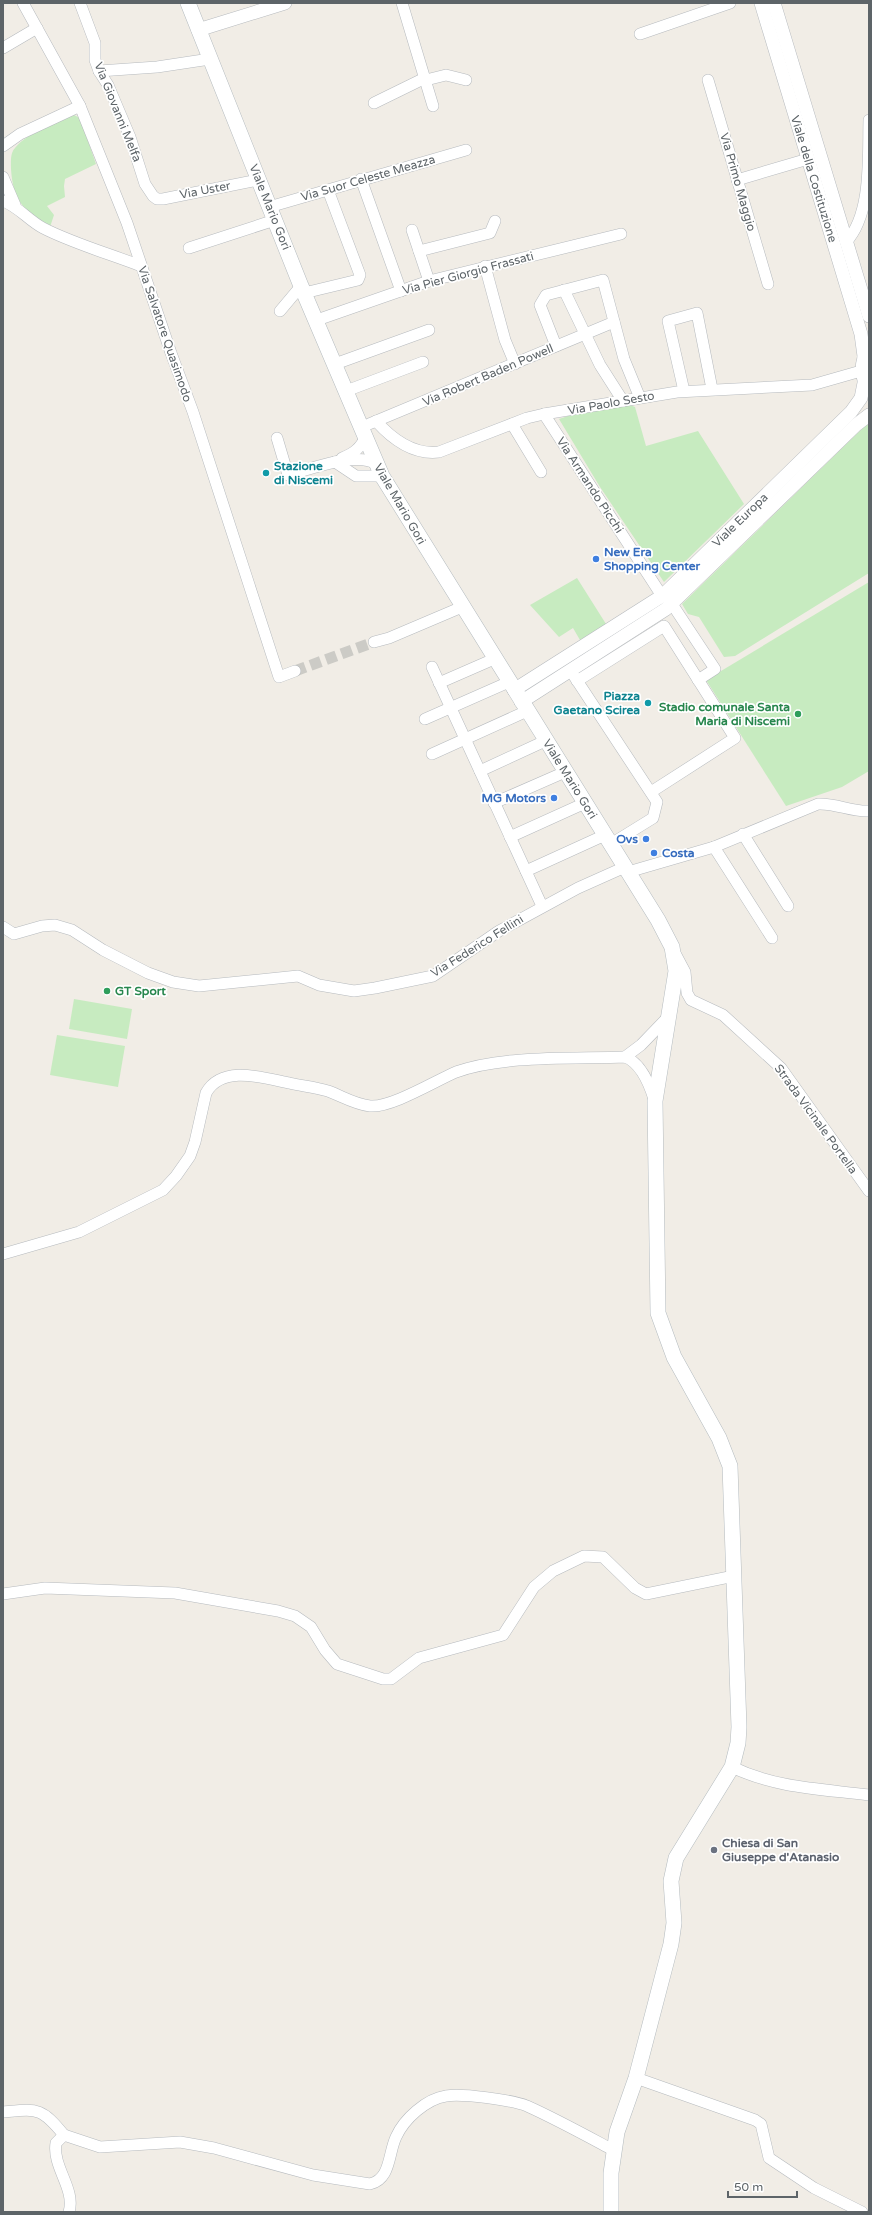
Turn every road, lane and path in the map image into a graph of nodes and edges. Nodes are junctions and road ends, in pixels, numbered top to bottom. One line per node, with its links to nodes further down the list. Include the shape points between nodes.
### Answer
1 (23, 3): 9 (street, Via Salvatore Quasimodo)
2 (80, 3): 14 (street, Via Giovanni Melfa, via 95,43)
3 (188, 3): 10 (main road, Viale Mario Gori)
4 (285, 3): 10 (street)
5 (402, 3): 15 (street)
6 (730, 3): 11 (street)
7 (761, 3): 24 (street, Viale della Costituzione)
8 (774, 3): 37 (street, Viale della Costituzione)
9 (37, 28): 12 (street); 19 (street, Via Salvatore Quasimodo)
10 (198, 30): 13 (main road, Viale Mario Gori)
11 (640, 34)
12 (3, 48)
13 (210, 59): 14 (street, via 157,67); 27 (main road, Viale Mario Gori)
14 (99, 71): 30 (street, Via Giovanni Melfa, via 108,85 128,131 145,184)
15 (425, 79): 16 (street, via 446,75); 18 (street); 20 (street)
16 (466, 80)
17 (708, 80): 28 (street, Via Primo Maggio)
18 (374, 103)
19 (80, 106): 22 (street, via 20,134); 40 (street, Via Salvatore Quasimodo, via 127,223)
20 (433, 106)
21 (869, 120): 37 (street, via 866,197 853,234)
22 (3, 146)
23 (466, 150): 26 (street, Via Suor Celeste Meazza)
24 (808, 159): 28 (street); 54 (street, Viale della Costituzione)
25 (3, 177): 32 (street)
26 (361, 179): 29 (street, Via Suor Celeste Meazza); 45 (street)
27 (258, 180): 30 (street, Via Uster, via 163,199); 33 (main road, Viale Mario Gori)
28 (737, 180): 43 (street, Via Primo Maggio)
29 (328, 190): 33 (street, Via Suor Celeste Meazza); 44 (street, via 360,275 358,280)
30 (152, 196)
31 (3, 201): 32 (street)
32 (15, 205): 40 (street, via 27,218 44,229)
33 (272, 213): 38 (street, Via Suor Celeste Meazza); 44 (main road, Viale Mario Gori)
34 (495, 221): 39 (street, via 490,233)
35 (412, 230): 39 (street)
36 (621, 234): 41 (street, Via Pier Giorgio Frassati)
37 (846, 242): 48 (street, Viale della Costituzione)
38 (188, 248)
39 (420, 251): 42 (street)
40 (141, 266): 79 (street, Via Salvatore Quasimodo, via 193,412 279,677)
41 (486, 266): 42 (street, Via Pier Giorgio Frassati); 57 (street, via 505,340)
42 (429, 281): 45 (street, Via Pier Giorgio Frassati)
43 (768, 284)
44 (303, 289): 47 (street); 49 (main road, Viale Mario Gori)
45 (401, 290): 49 (street, Via Pier Giorgio Frassati)
46 (564, 290): 50 (street, via 603,280); 52 (street); 53 (street, via 546,295 540,305)
47 (280, 311)
48 (869, 316)
49 (317, 320): 56 (main road, Viale Mario Gori)
50 (614, 322): 52 (street, Via Robert Baden Powell); 62 (street, via 630,378)
51 (429, 330): 56 (street)
52 (585, 334): 53 (street, Via Robert Baden Powell); 63 (street, via 600,365)
53 (556, 346): 57 (street, Via Robert Baden Powell)
54 (866, 352): 58 (street, Viale della Costituzione)
55 (423, 362): 60 (street)
56 (335, 364): 60 (main road, Viale Mario Gori)
57 (515, 364): 66 (street, Via Robert Baden Powell)
58 (865, 381): 59 (street, Via Paolo Sesto, via 812,386); 74 (street, Viale Europa, via 861,398 851,412)
59 (712, 389): 61 (street, Via Paolo Sesto); 61 (street, via 697,313 668,321)
60 (346, 391): 68 (main road, Viale Mario Gori)
61 (684, 391): 62 (street, Via Paolo Sesto)
62 (640, 398): 63 (street, Via Paolo Sesto)
63 (623, 401): 64 (street, Via Paolo Sesto)
64 (544, 414): 67 (street, Via Paolo Sesto); 74 (street, Via Armando Picchi)
65 (869, 415): 74 (street, Viale Europa)
66 (376, 421): 67 (street, Via Paolo Sesto, via 389,436 426,453 439,452); 68 (street, Via Robert Baden Powell)
67 (512, 424): 73 (street)
68 (363, 432): 70 (street, via 362,446); 71 (main road, Viale Mario Gori)
69 (277, 438): 70 (street, via 288,475)
70 (334, 462): 71 (street, via 359,459); 72 (street)
71 (375, 464): 72 (street); 72 (street, via 363,477); 75 (main road, Viale Mario Gori)
72 (349, 471)
73 (541, 472)
74 (667, 600): 80 (street, Viale Europa, via 666,609); 81 (street, Via Armando Picchi, via 715,669); 83 (street, Viale Europa)
75 (462, 607): 76 (street); 77 (main road, Viale Mario Gori)
76 (374, 642)
77 (494, 659): 82 (street); 83 (main road, Viale Mario Gori)
78 (432, 667): 82 (street)
79 (295, 671)
80 (574, 676): 81 (street, via 664,626); 83 (street, Viale Europa); 91 (street)
81 (698, 680): 91 (street, via 735,738)
82 (439, 683): 84 (street)
83 (518, 696): 84 (street); 86 (street); 87 (main road, Viale Mario Gori)
84 (450, 708): 85 (street); 86 (street)
85 (425, 719)
86 (465, 739): 88 (street); 89 (street)
87 (545, 741): 89 (street); 90 (main road, Viale Mario Gori)
88 (432, 754)
89 (480, 771): 92 (street)
90 (565, 772): 92 (street); 93 (main road, Viale Mario Gori)
91 (651, 792): 97 (street, via 657,802 653,818)
92 (494, 803): 96 (street)
93 (585, 803): 96 (street); 97 (main road, Viale Mario Gori)
94 (869, 811): 95 (street, Via Federico Fellini, via 828,803 818,804)
95 (743, 834): 98 (street, Via Federico Fellini); 102 (street)
96 (510, 837): 100 (street)
97 (608, 840): 99 (main road, Viale Mario Gori); 100 (street)
98 (714, 847): 99 (street, Via Federico Fellini); 104 (street)
99 (626, 869): 101 (street, Via Federico Fellini); 105 (main road, Viale Mario Gori)
100 (526, 871): 101 (street)
101 (542, 906): 103 (street, Via Federico Fellini, via 499,930 433,976 354,991 319,985 298,976 199,986 173,982 148,973 103,950 72,930 56,925 14,934)
102 (788, 906)
103 (3, 927)
104 (772, 938)
105 (672, 947): 106 (main road, Viale Mario Gori, via 676,971); 109 (street, Strada Vicinale Portella, via 686,972 687,993 691,1000 724,1015 781,1068)
106 (669, 1016): 107 (street, via 641,1045); 108 (main road, Viale Mario Gori)
107 (624, 1057): 108 (street, via 638,1066 649,1084); 110 (street, via 479,1066 437,1080 380,1107 351,1102 328,1091 247,1075 218,1080 206,1093 190,1156 163,1190 79,1232)
108 (655, 1101): 111 (main road, Viale Mario Gori, via 658,1312 674,1357 719,1438 730,1466)
109 (869, 1191)
110 (3, 1254)
111 (734, 1576): 112 (street, via 646,1594 635,1588 603,1557 584,1556 553,1571 534,1587 503,1635 419,1658 391,1679 383,1679 337,1664 311,1627 295,1616 278,1611 175,1593 45,1588); 113 (main road, Viale Mario Gori, via 738,1744)
112 (3, 1594)
113 (732, 1767): 114 (street, via 781,1784); 115 (main road, Viale Mario Gori, via 676,1858 672,1881 674,1923 671,1944)
114 (869, 1795)
115 (636, 2078): 118 (main road, Viale Mario Gori); 121 (street, via 755,2120 761,2124 769,2158 814,2188)
116 (3, 2112): 117 (street, via 36,2110 44,2113)
117 (64, 2135): 118 (street, via 100,2147 180,2142 214,2148 313,2175 370,2184 377,2183 384,2176 396,2137 406,2122 420,2109 446,2096 492,2098 525,2105); 119 (street, via 56,2143 56,2156 70,2198)
118 (613, 2150): 120 (main road, Viale Mario Gori)
119 (69, 2212)
120 (611, 2212)
121 (862, 2212)

